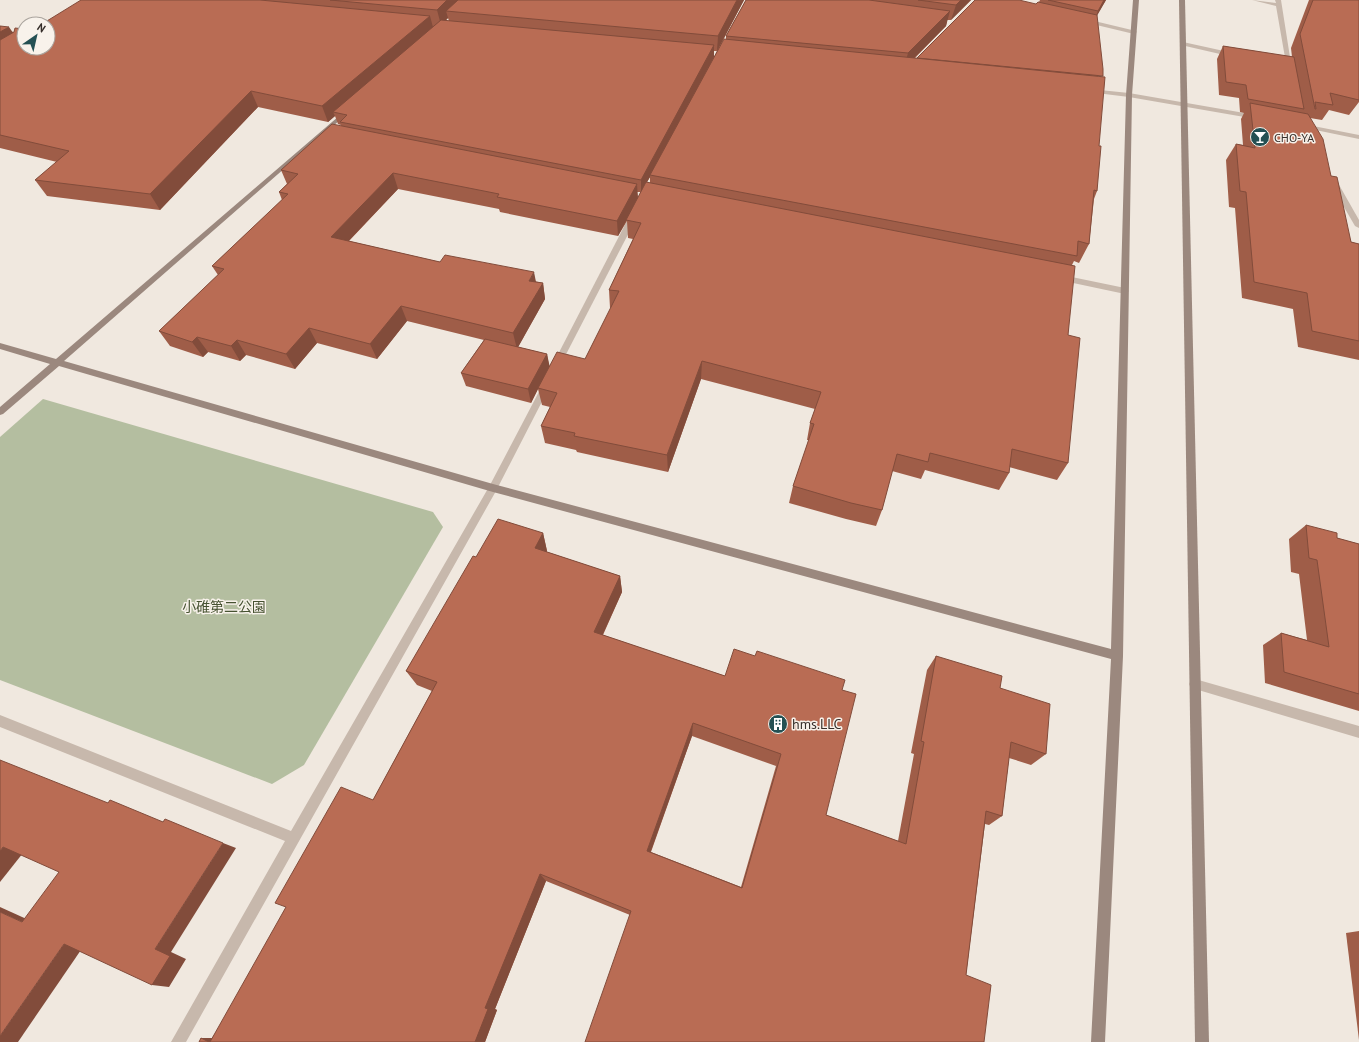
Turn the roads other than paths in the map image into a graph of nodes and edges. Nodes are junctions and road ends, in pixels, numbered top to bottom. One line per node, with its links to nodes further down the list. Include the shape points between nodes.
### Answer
1 (1136, 0): 6 (street)
2 (1182, 0): 7 (street)
3 (1254, 0): 4 (street)
4 (1278, 2): 10 (street)
5 (1081, 20): 6 (street)
6 (1134, 32): 13 (street)
7 (1182, 44): 8 (street); 14 (street)
8 (1240, 56)
9 (1282, 66): 10 (street)
10 (1289, 67): 11 (street)
11 (1291, 75)
12 (1083, 90): 13 (street)
13 (1129, 95): 14 (street); 23 (street)
14 (1183, 104): 16 (street); 29 (street)
15 (352, 107): 25 (street, via 326,133)
16 (1261, 118)
17 (1304, 132): 18 (street, via 1299,121)
18 (1359, 137)
19 (1331, 179): 21 (street)
20 (637, 210): 27 (street)
21 (1359, 226)
22 (1055, 277): 23 (street)
23 (1125, 291): 28 (street)
24 (0, 346): 25 (street)
25 (57, 362): 26 (street); 27 (street)
26 (0, 412)
27 (493, 488): 28 (street); 32 (street)
28 (1117, 656): 34 (street)
29 (1195, 684): 31 (street); 35 (street)
30 (0, 721): 32 (street)
31 (1359, 732)
32 (294, 838): 33 (street)
33 (178, 1042)
34 (1098, 1042)
35 (1202, 1042)

